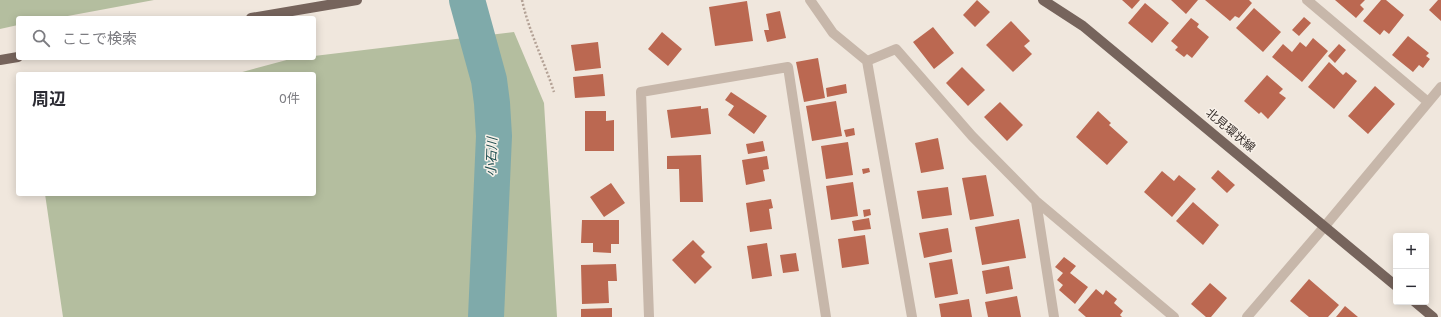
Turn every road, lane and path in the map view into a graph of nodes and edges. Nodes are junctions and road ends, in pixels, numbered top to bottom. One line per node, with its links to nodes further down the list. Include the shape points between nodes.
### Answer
1 (357, 0): 6 (main road)
2 (522, 0): 11 (path, via 526,20)
3 (810, 0): 9 (street, via 833,33)
4 (1043, 0): 14 (main road, 北見環状線, via 1084,26)
5 (1307, 0): 12 (street)
6 (264, 16)
7 (16, 57): 8 (main road)
8 (0, 60)
9 (867, 61): 13 (street, via 896,49 972,136); 19 (street)
10 (1441, 87): 12 (street)
11 (554, 92)
12 (1428, 102): 14 (street)
13 (1036, 201): 20 (street); 21 (street)
14 (1326, 226): 15 (main road, 北見環状線); 22 (street)
15 (1393, 283)
16 (1419, 305): 23 (main road)
17 (649, 317): 18 (street, via 641,92 788,67)
18 (826, 317)
19 (912, 317)
20 (1054, 317)
21 (1174, 317)
22 (1246, 317)
23 (1433, 317)

